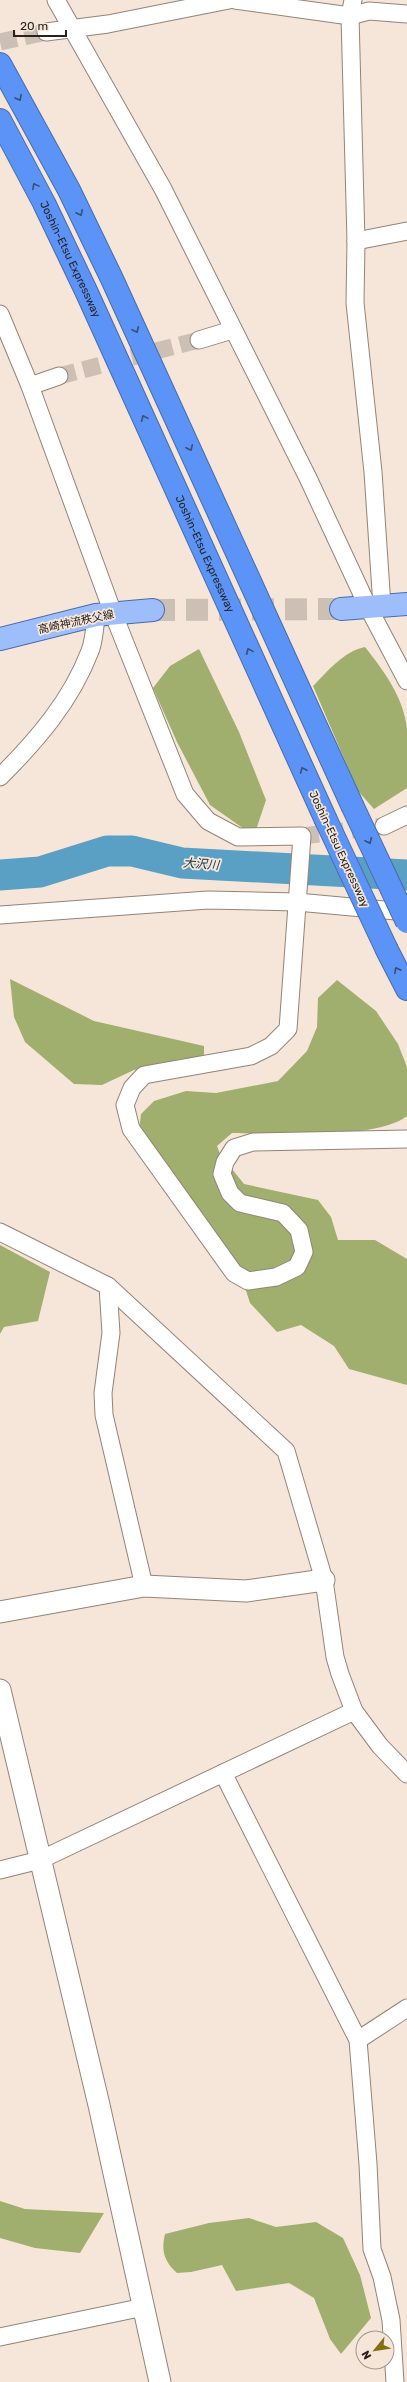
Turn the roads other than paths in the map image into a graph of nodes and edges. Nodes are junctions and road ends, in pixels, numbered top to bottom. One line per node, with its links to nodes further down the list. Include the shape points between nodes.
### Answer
1 (56, 0): 6 (street)
2 (229, 0): 6 (street, via 108,24)
3 (235, 0): 4 (street)
4 (351, 8): 5 (street); 11 (street)
5 (407, 14)
6 (74, 28): 7 (street); 13 (street, via 163,189)
7 (46, 32)
8 (0, 64): 30 (highway, one-way to 30, bridge, via 68,190 112,279)
9 (0, 120): 31 (highway, Joshin-Etsu Expressway, one-way to 9, bridge, via 325,818 87,293 44,203)
10 (407, 231): 11 (street)
11 (356, 241): 18 (street, via 355,303 373,472)
12 (0, 314): 16 (street)
13 (232, 330): 14 (street); 18 (street)
14 (199, 340)
15 (59, 376): 16 (street)
16 (30, 386): 21 (street)
17 (407, 604): 18 (main road)
18 (375, 606): 19 (main road); 23 (street)
19 (341, 609)
20 (153, 610): 21 (main road, 高崎神流秩父線)
21 (105, 614): 22 (main road, 高崎神流秩父線); 24 (street, via 66,699 30,748); 27 (street, via 185,794 208,820 238,838 302,836)
22 (0, 639)
23 (407, 681)
24 (0, 777)
25 (407, 815): 26 (street)
26 (384, 826)
27 (297, 902): 28 (street); 29 (street, via 208,900); 32 (street, via 288,1029 271,1046 251,1056 144,1075 132,1088 125,1105 131,1129 234,1272 248,1281 276,1277 297,1267 304,1252 300,1230 283,1213 240,1203 230,1193 222,1174 225,1162 234,1148 253,1142)
28 (407, 912)
29 (0, 914)
30 (407, 922)
31 (407, 989)
32 (407, 1139)
33 (0, 1232): 34 (street)
34 (108, 1286): 35 (street, via 286,1451); 36 (street, via 111,1333 103,1393 104,1415)
35 (324, 1580): 36 (street, via 246,1591); 39 (street, via 335,1658)
36 (144, 1586): 37 (street)
37 (0, 1612)
38 (0, 1690): 42 (street)
39 (354, 1711): 40 (street); 41 (street, via 380,1746)
40 (223, 1773): 42 (street); 45 (street)
41 (407, 1774)
42 (40, 1860): 43 (street); 46 (street)
43 (0, 1870)
44 (407, 2008): 45 (street)
45 (358, 2040): 48 (street, via 372,2249 382,2277 391,2320)
46 (144, 2307): 47 (street); 49 (street)
47 (0, 2337)
48 (399, 2379)
49 (160, 2382)

